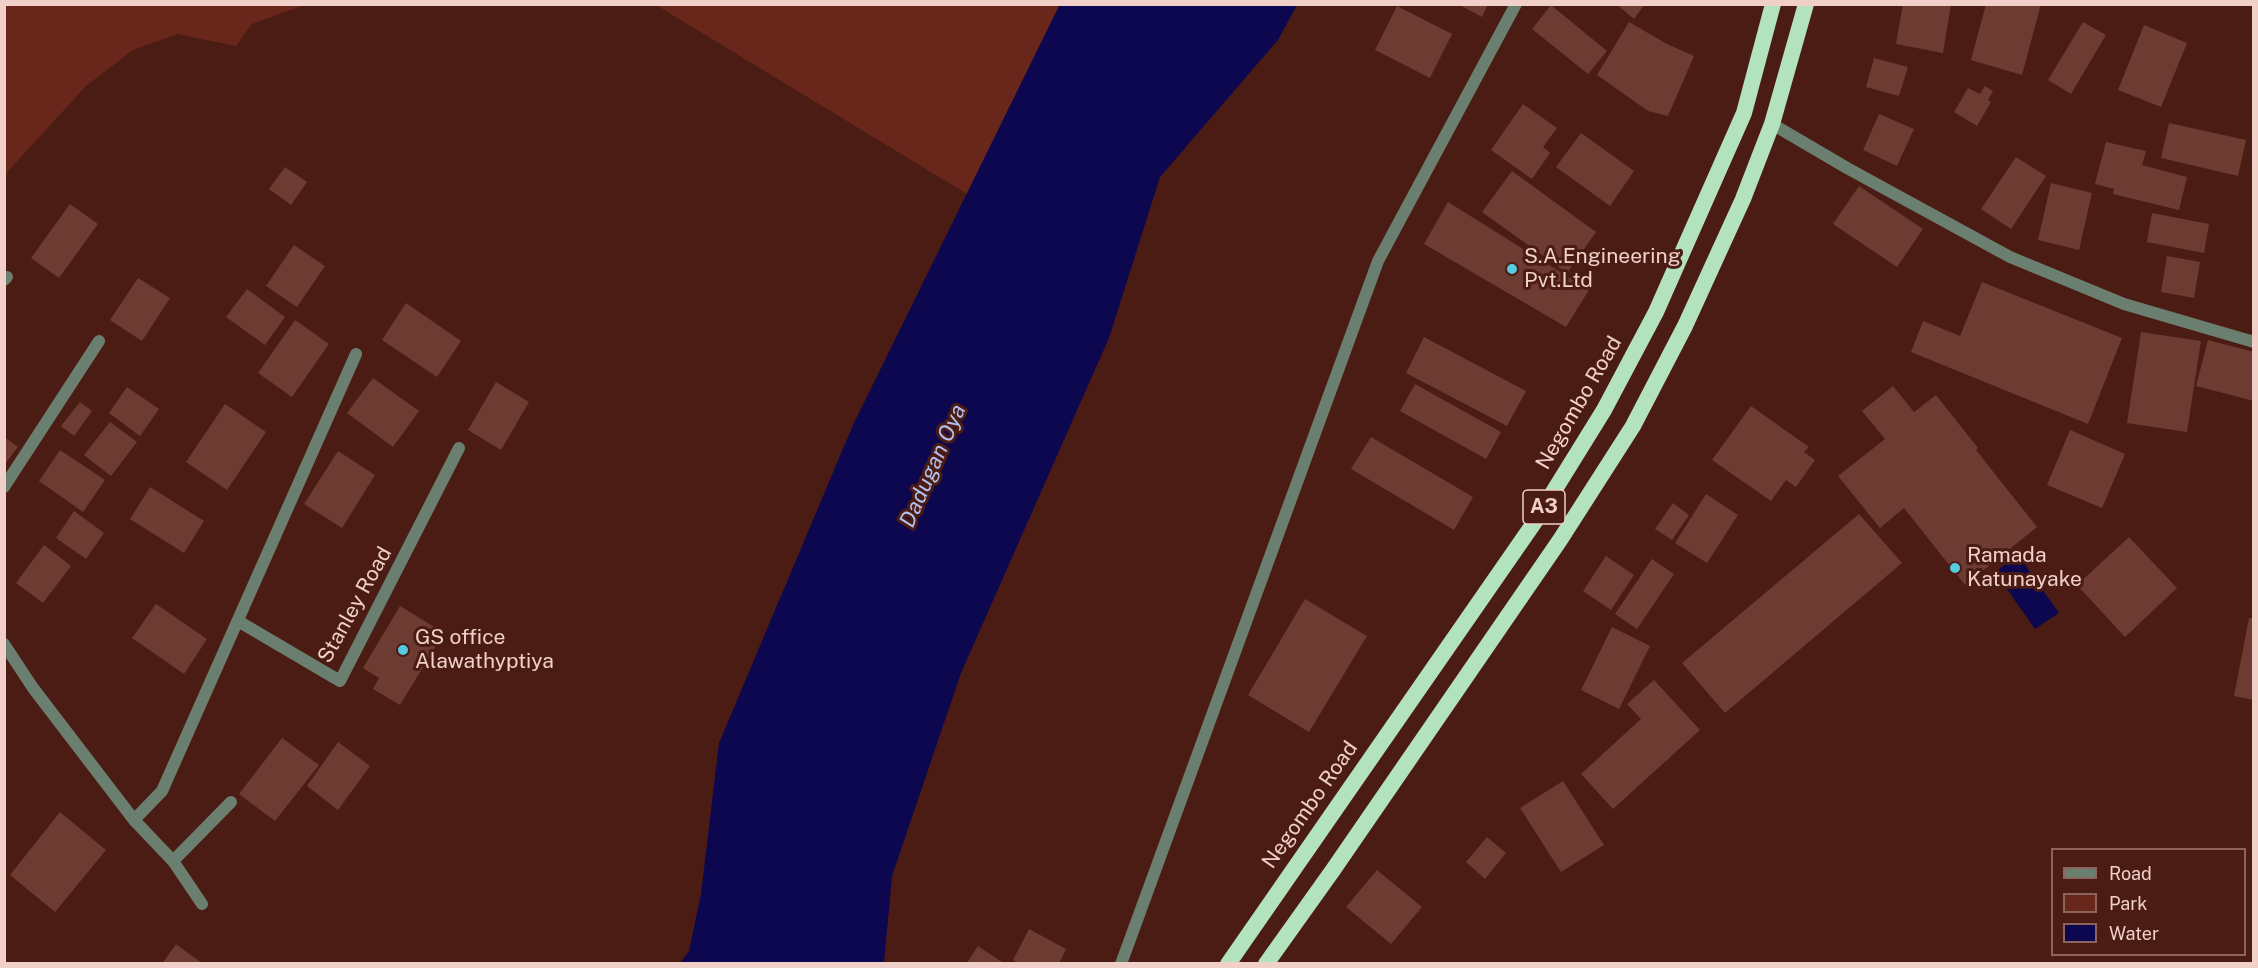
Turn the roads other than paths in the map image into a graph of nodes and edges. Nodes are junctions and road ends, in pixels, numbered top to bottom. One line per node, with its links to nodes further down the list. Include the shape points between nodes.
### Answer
1 (1516, 4): 16 (street, via 1378,261)
2 (1773, 4): 17 (highway, Negombo Road / A3, via 1739,123 1656,312 1604,410 1534,523)
3 (1806, 4): 4 (highway, A3)
4 (1772, 124): 6 (street, via 2010,257 2124,304); 18 (highway, A3, via 1712,269 1633,426 1560,540)
5 (99, 341): 9 (street)
6 (2253, 342)
7 (356, 354): 10 (street)
8 (459, 448): 10 (street, Stanley Road, via 340,681)
9 (4, 487)
10 (238, 621): 13 (street, via 162,791)
11 (4, 644): 13 (street)
12 (231, 802): 14 (street)
13 (134, 820): 14 (street)
14 (172, 861): 15 (street)
15 (202, 904)
16 (1121, 963)
17 (1228, 963)
18 (1266, 963)

